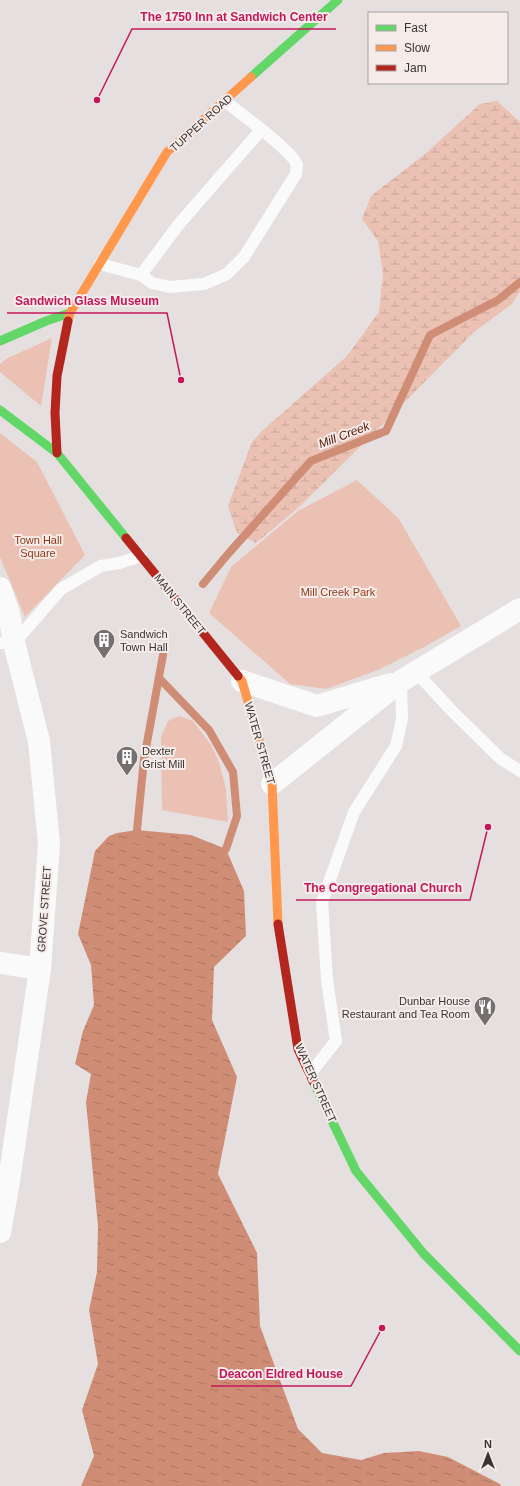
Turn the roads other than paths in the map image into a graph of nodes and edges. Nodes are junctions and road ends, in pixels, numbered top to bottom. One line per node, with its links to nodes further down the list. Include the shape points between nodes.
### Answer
1 (338, 0): 2 (main road, TUPPER ROAD)
2 (225, 101): 3 (lane); 4 (main road, TUPPER ROAD, via 167,152)
3 (261, 130): 5 (lane, via 179,224); 5 (lane, via 294,160 297,166 296,174 244,257 227,274 204,284 170,287 152,283)
4 (100, 264): 5 (lane); 6 (main road, TUPPER ROAD)
5 (141, 275)
6 (70, 313): 7 (main road); 9 (main road, TUPPER ROAD, via 57,376)
7 (0, 341)
8 (0, 410): 9 (main road, MAIN STREET)
9 (57, 453): 10 (main road, MAIN STREET)
10 (141, 556): 13 (lane, via 101,566 61,589); 15 (main road, MAIN STREET)
11 (0, 588): 13 (street, GROVE STREET, via 9,613)
12 (520, 609): 14 (street)
13 (7, 643): 19 (street, GROVE STREET, via 39,741 49,844)
14 (409, 676): 15 (street, via 317,706); 16 (lane, via 452,711 501,759); 17 (street); 20 (lane, via 396,746 354,812 322,902 327,980 336,1041)
15 (242, 681): 17 (main road, WATER STREET)
16 (520, 771)
17 (272, 784): 20 (main road, WATER STREET, via 278,928 298,1049)
18 (0, 963): 19 (street)
19 (40, 969): 21 (street, GROVE STREET)
20 (310, 1074): 22 (main road, WATER STREET, via 356,1171 424,1254)
21 (0, 1232)
22 (520, 1351)

